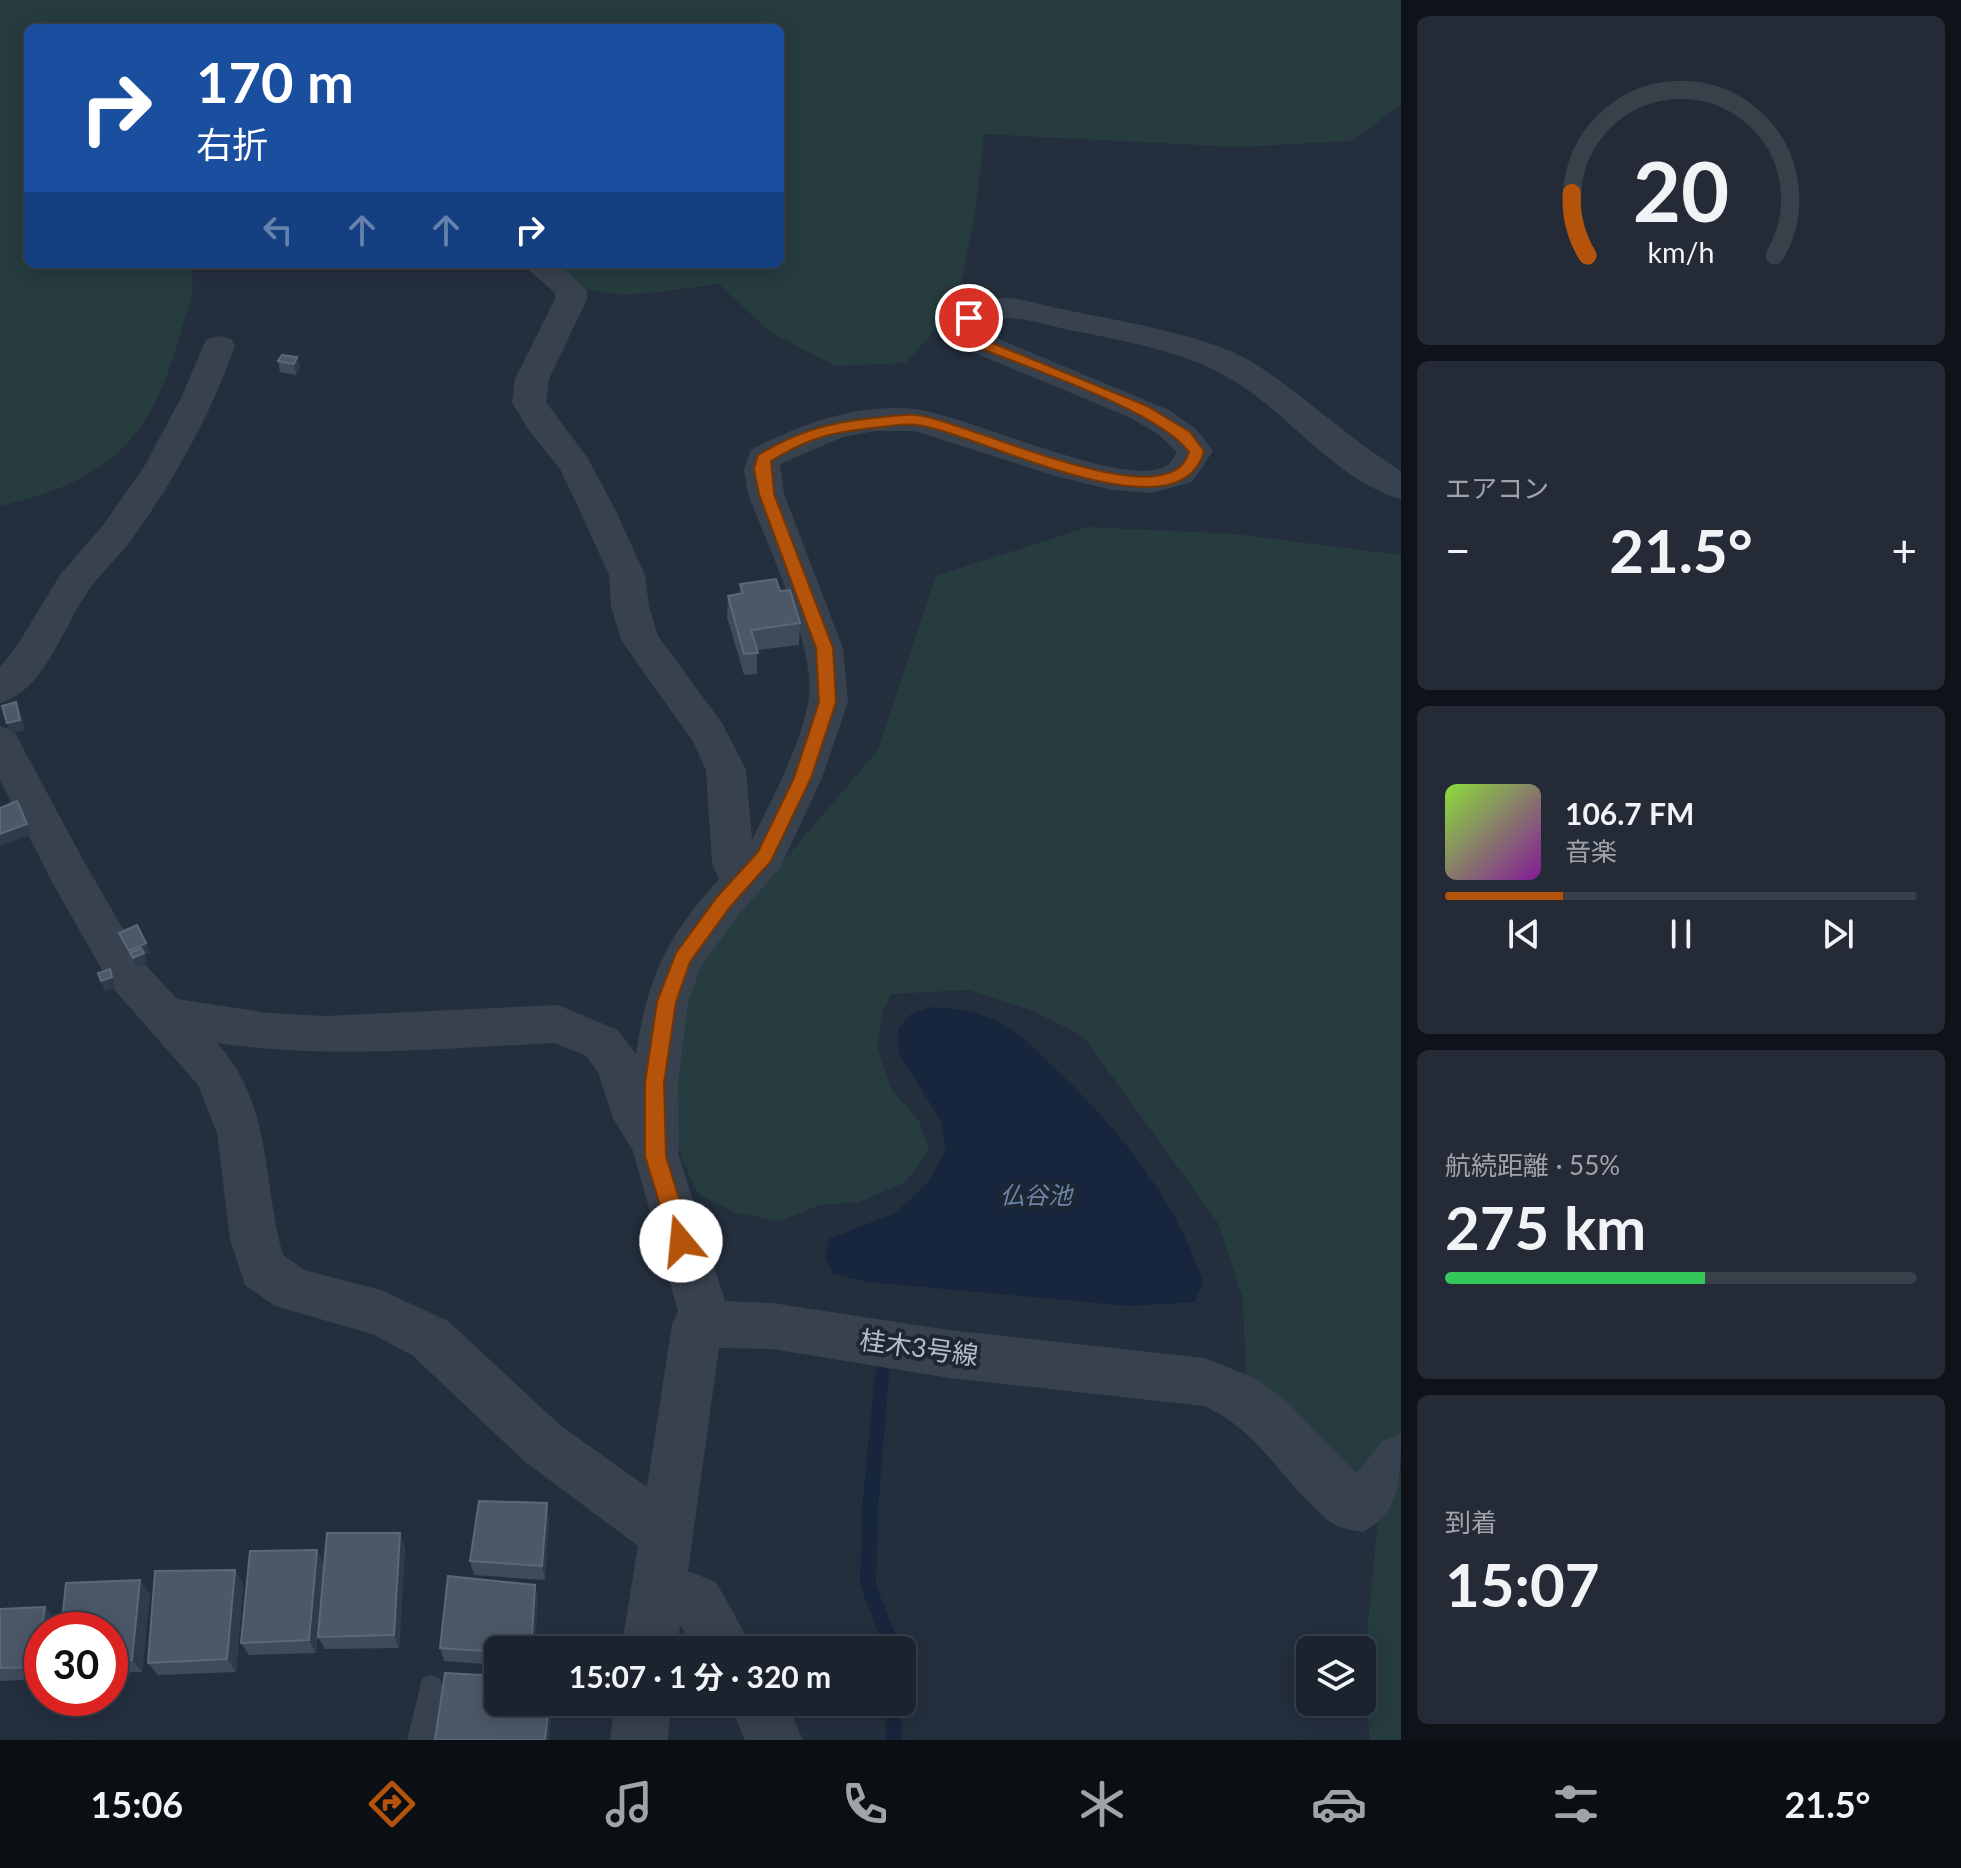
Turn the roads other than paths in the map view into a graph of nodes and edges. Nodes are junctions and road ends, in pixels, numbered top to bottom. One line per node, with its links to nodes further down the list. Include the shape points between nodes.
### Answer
1 (543, 268): 6 (street, via 571,290 571,299 532,379 529,402 575,465 597,509 627,575 640,640 708,733 726,770 733,864)
2 (219, 346): 4 (street, via 174,449 117,534 74,582 20,669)
3 (1401, 487): 6 (street, via 1357,460 1241,370 1211,356 1008,308 969,318 982,344 1170,425 1196,451 1193,464 1183,475 1120,482 936,422 912,419 831,428 798,438 763,458 766,494 824,648 828,702 790,804 765,856)
4 (0, 689)
5 (0, 741): 7 (street, via 126,973)
6 (742, 882): 8 (street, via 682,959 666,1002 655,1083)
7 (166, 1016): 8 (street, via 325,1035 558,1024 602,1043 618,1063 636,1118); 11 (street, via 217,1074 240,1133 262,1269 292,1290 381,1313 430,1338 542,1443)
8 (655, 1149): 9 (street)
9 (707, 1325): 10 (street, 桂木3号線, via 772,1326 949,1354 1205,1382 1239,1396 1348,1503 1363,1506); 11 (street, via 697,1324)
10 (1401, 1459)
11 (666, 1534): 12 (street)
12 (657, 1589): 13 (street); 14 (street, via 697,1601)
13 (651, 1636)
14 (718, 1636)
15 (431, 1688): 18 (lane)
16 (642, 1716): 19 (street)
17 (763, 1716): 20 (street)
18 (421, 1740)
19 (639, 1740)
20 (774, 1740)

